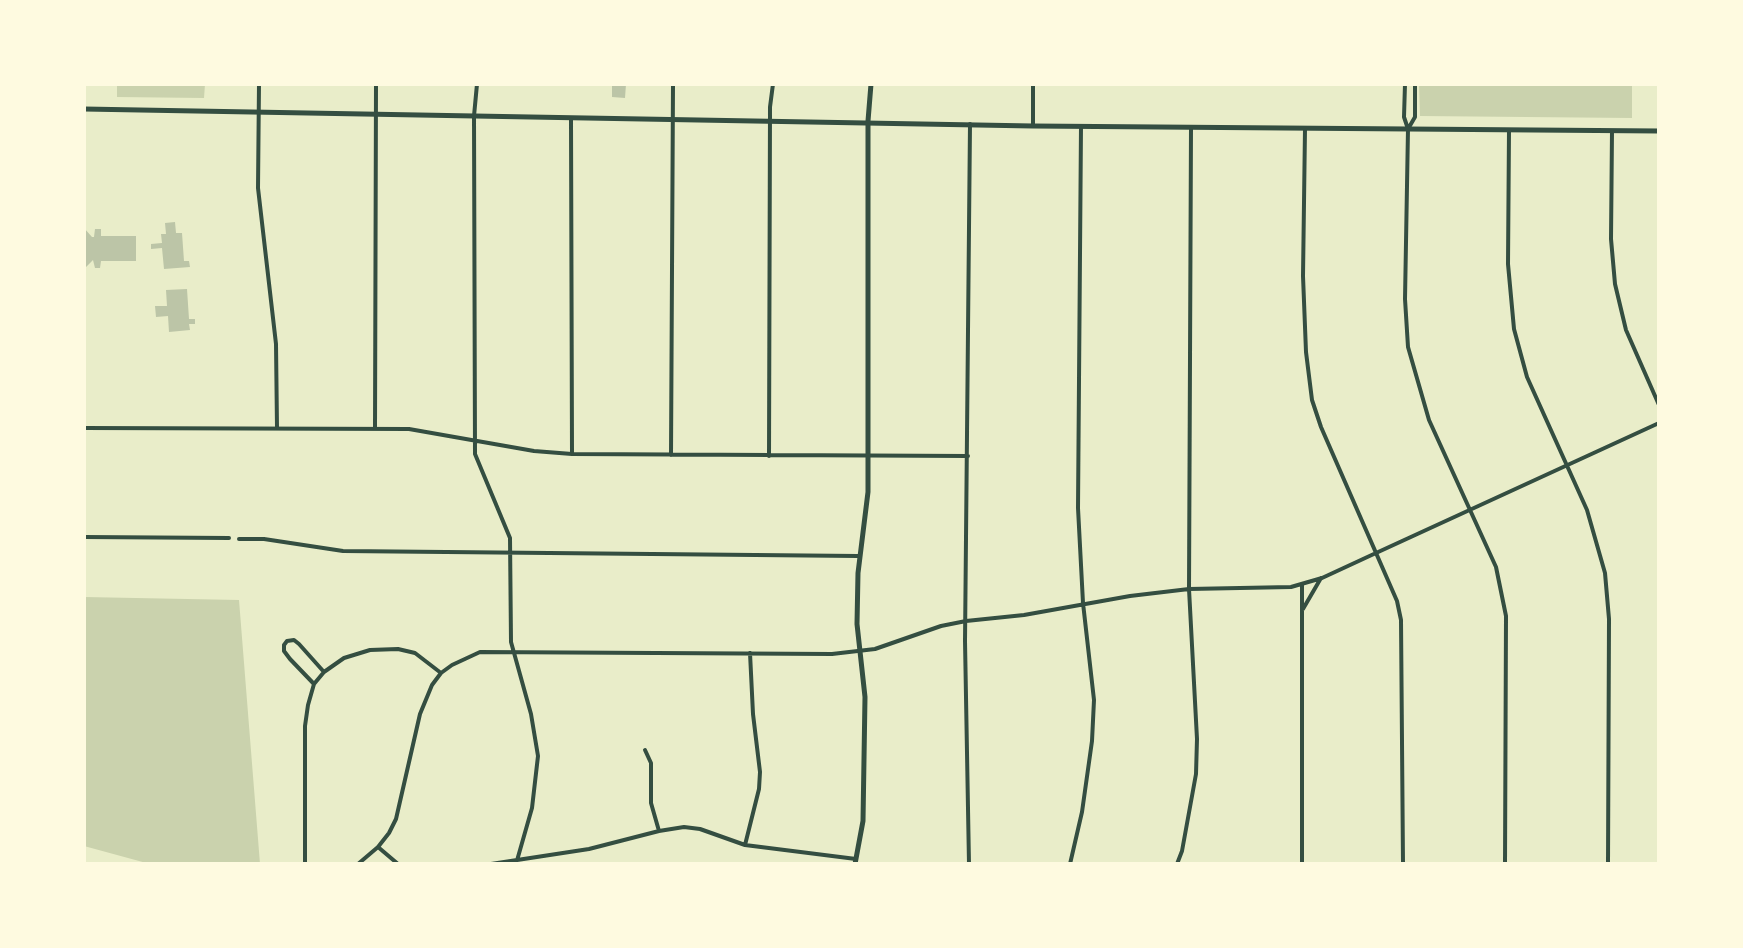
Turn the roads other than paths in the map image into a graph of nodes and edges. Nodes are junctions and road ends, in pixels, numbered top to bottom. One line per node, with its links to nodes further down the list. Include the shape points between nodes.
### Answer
1 (259, 84): 11 (street)
2 (376, 84): 12 (street)
3 (477, 84): 13 (street)
4 (673, 84): 15 (street)
5 (773, 84): 16 (street)
6 (871, 84): 17 (main road)
7 (1033, 84): 19 (street)
8 (1405, 84): 23 (street)
9 (1415, 84): 23 (street, via 1415,117)
10 (84, 109): 11 (main road)
11 (258, 112): 12 (main road); 30 (street, via 258,188 276,344)
12 (376, 114): 13 (main road); 31 (street)
13 (474, 116): 14 (main road); 32 (street)
14 (571, 119): 15 (main road); 33 (street)
15 (672, 119): 16 (main road); 34 (street)
16 (770, 120): 17 (main road); 35 (street)
17 (868, 121): 18 (main road); 37 (main road)
18 (970, 124): 19 (main road); 36 (street)
19 (1033, 126): 20 (main road)
20 (1081, 126): 21 (main road); 49 (street, via 1078,508)
21 (1191, 127): 22 (main road); 48 (street)
22 (1306, 128): 23 (main road); 44 (street, via 1303,276 1309,380 1321,427)
23 (1408, 129): 24 (main road); 39 (street, via 1408,347 1429,420)
24 (1509, 130): 25 (main road); 38 (street, via 1508,264 1514,329 1527,377)
25 (1612, 131): 26 (main road); 27 (street, via 1615,284 1626,330)
26 (1659, 131)
27 (1659, 405)
28 (1659, 423): 38 (street)
29 (84, 428): 30 (street)
30 (277, 428): 31 (street)
31 (375, 428): 32 (street)
32 (474, 439): 33 (street); 43 (street, via 477,463 507,526)
33 (572, 454): 34 (street)
34 (671, 455): 35 (street)
35 (769, 456): 37 (street)
36 (968, 456): 37 (street); 51 (street)
37 (868, 457): 45 (main road, via 866,519)
38 (1567, 464): 39 (street); 74 (street, via 1598,542 1606,583)
39 (1469, 509): 44 (street); 73 (street, via 1496,567 1506,616)
40 (84, 537): 41 (street)
41 (229, 538)
42 (239, 539): 43 (street, via 343,551)
43 (511, 553): 45 (street); 52 (street)
44 (1376, 553): 46 (street); 72 (street, via 1401,620)
45 (858, 556): 53 (main road)
46 (1322, 578): 47 (street); 50 (street)
47 (1302, 584): 48 (street); 50 (street)
48 (1189, 589): 49 (street); 70 (street, via 1196,774)
49 (1083, 603): 51 (street); 69 (street, via 1091,657 1092,741)
50 (1302, 611): 71 (street)
51 (966, 621): 53 (street); 68 (street)
52 (513, 651): 54 (street); 56 (street, via 480,652); 63 (street, via 538,756 532,808)
53 (861, 652): 54 (street); 62 (main road, via 863,821)
54 (750, 653): 60 (street, via 760,772)
55 (324, 672): 56 (street, via 358,653 398,649 415,653); 57 (street); 57 (street, via 294,640 287,641 290,659)
56 (441, 673): 61 (street, via 420,714 396,819)
57 (314, 684): 64 (street, via 305,726)
58 (645, 750): 59 (street)
59 (659, 831): 60 (street, via 700,829); 63 (street)
60 (745, 845): 62 (street)
61 (378, 847): 65 (street); 66 (street)
62 (856, 861)
63 (516, 862): 67 (street)
64 (305, 864)
65 (358, 864)
66 (398, 864)
67 (491, 864)
68 (969, 864)
69 (1070, 864)
70 (1177, 864)
71 (1302, 864)
72 (1403, 864)
73 (1505, 864)
74 (1608, 864)

